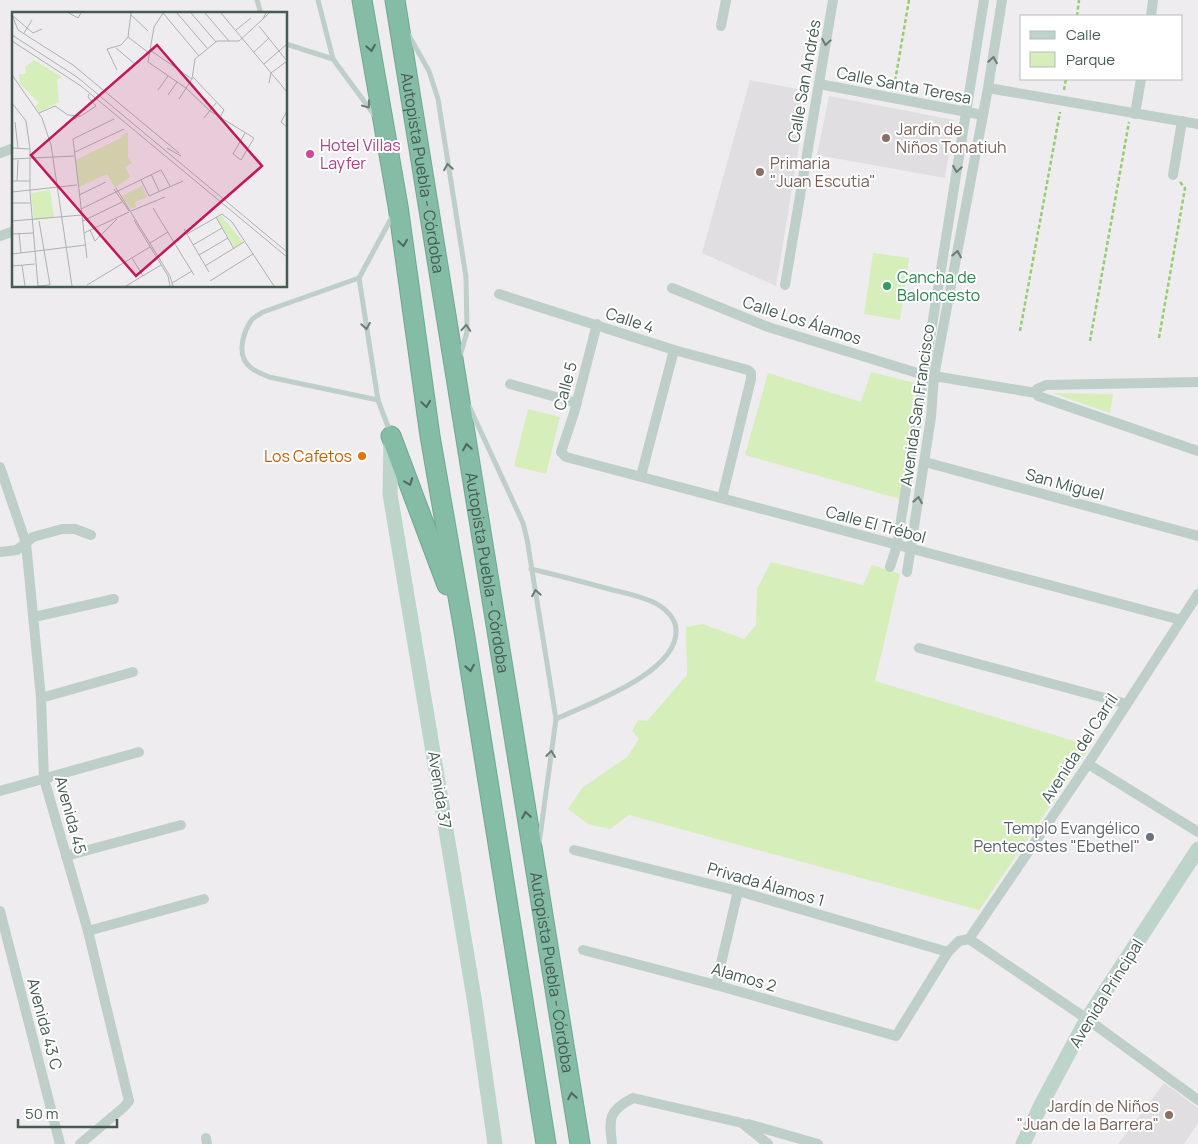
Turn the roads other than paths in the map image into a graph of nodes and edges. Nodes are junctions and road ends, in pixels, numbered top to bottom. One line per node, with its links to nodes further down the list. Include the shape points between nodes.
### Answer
1 (318, 0): 12 (lane)
2 (362, 0): 21 (highway, Autopista Puebla - Córdoba, one-way to 21)
3 (726, 0): 10 (street)
4 (833, 0): 14 (street, Calle San Andrés, one-way to 14)
5 (984, 0): 16 (street, Avenida San Francisco)
6 (1002, 0): 15 (street, Avenida San Francisco, one-way to 6)
7 (1154, 0): 9 (street)
8 (396, 7): 34 (highway, Autopista Puebla - Córdoba); 34 (lane, one-way to 8, via 466,332 466,277 438,99 429,71)
9 (1151, 15)
10 (721, 26)
11 (288, 45): 12 (lane)
12 (333, 60): 21 (lane, one-way to 21)
13 (1141, 80): 17 (street)
14 (819, 84): 16 (street, Calle Santa Teresa); 29 (street, Calle San Andrés)
15 (988, 88): 17 (street, Calle Santa Teresa); 18 (street, Avenida San Francisco)
16 (966, 112): 18 (street, Calle Santa Teresa); 35 (street, Avenida San Francisco, one-way to 35)
17 (1133, 114): 19 (street, Calle Santa Teresa)
18 (983, 115): 35 (street, Avenida San Francisco, one-way to 18)
19 (1182, 121): 20 (street, Calle Santa Teresa); 24 (street)
20 (1198, 124)
21 (385, 130): 25 (highway, Autopista Puebla - Córdoba)
22 (12, 149): 23 (street)
23 (0, 153)
24 (1173, 175)
25 (398, 206): 28 (lane); 63 (highway, Autopista Puebla - Córdoba, one-way to 63, via 430,436)
26 (12, 232): 27 (street)
27 (0, 236)
28 (359, 278): 39 (lane, one-way to 39); 39 (lane, via 263,312 251,320 242,344 244,360 253,370 269,377)
29 (785, 286)
30 (672, 288): 35 (street, Calle Los Álamos, via 768,327)
31 (499, 294): 32 (street, Calle 4)
32 (597, 324): 33 (street, Calle 4); 40 (street, Calle 5)
33 (674, 350): 48 (street); 49 (street, Calle 4, via 751,373)
34 (455, 375): 57 (lane, via 523,523); 78 (highway, Autopista Puebla - Córdoba, one-way to 34)
35 (929, 375): 38 (street, Calle Los Álamos); 41 (street, Avenida San Francisco); 42 (street, Avenida San Francisco)
36 (1198, 382): 38 (street, via 1046,385)
37 (510, 384): 40 (street)
38 (1036, 393): 44 (street, Calle Los Álamos)
39 (378, 400): 43 (lane)
40 (577, 403): 45 (street, Calle 5, via 561,452)
41 (918, 415): 42 (street); 53 (street, Avenida San Francisco)
42 (931, 417): 46 (street, Avenida San Francisco)
43 (391, 436): 63 (highway, one-way to 63); 93 (street, Avenida 37, via 390,494 475,1004)
44 (1198, 451)
45 (563, 455): 48 (street, Calle El Trébol)
46 (925, 462): 51 (street, San Miguel); 54 (street, Avenida San Francisco, one-way to 46)
47 (0, 467): 52 (street, Avenida 45)
48 (641, 476): 49 (street, Calle El Trébol)
49 (722, 498): 53 (street, Calle El Trébol)
50 (92, 535): 52 (street, via 75,529 62,529 32,536)
51 (1198, 536)
52 (26, 543): 55 (street, via 17,550); 61 (street, Avenida 45)
53 (897, 545): 54 (street, Calle El Trébol); 56 (street, Avenida San Francisco)
54 (910, 548): 58 (street, Avenida San Francisco); 62 (street, Calle El Trébol)
55 (0, 552)
56 (890, 567)
57 (531, 569): 68 (lane, one-way to 57); 68 (lane, via 657,604 672,616 676,626 676,638 667,656 648,673)
58 (908, 572)
59 (1198, 594): 62 (street, Avenida del Carril)
60 (114, 599): 61 (street)
61 (34, 617): 66 (street, Avenida 45)
62 (1181, 620): 67 (street, Avenida del Carril)
63 (464, 631): 94 (highway, Autopista Puebla - Córdoba, one-way to 94)
64 (918, 648): 67 (street)
65 (133, 672): 66 (street)
66 (41, 698): 71 (street, Avenida 45)
67 (1127, 704): 70 (street, Avenida del Carril)
68 (556, 719): 78 (lane, one-way to 68)
69 (139, 752): 71 (street)
70 (1088, 764): 74 (street); 83 (street, Avenida del Carril)
71 (44, 779): 72 (street); 77 (street, Avenida 45)
72 (0, 791)
73 (181, 825): 77 (street)
74 (1198, 832)
75 (1198, 849): 87 (street, Avenida Principal)
76 (574, 850): 79 (street, Privada Álamos 1)
77 (66, 856): 82 (street, Avenida 45)
78 (536, 872): 95 (highway, Autopista Puebla - Córdoba, one-way to 78)
79 (738, 891): 85 (street, Privada Álamos 1); 86 (street)
80 (204, 899): 82 (street)
81 (0, 911): 92 (street, Avenida 43 C)
82 (88, 931): 91 (street, Avenida 45, via 128,1101)
83 (969, 939): 85 (street, Avenida del Carril, via 959,942); 87 (street)
84 (583, 950): 86 (street, Alamos 2)
85 (948, 952): 88 (street, Avenida del Carril)
86 (716, 985): 88 (street, Alamos 2)
87 (1087, 1019): 89 (street); 99 (street, Avenida Principal)
88 (896, 1036)
89 (1198, 1100)
90 (742, 1123): 96 (street, via 633,1098 619,1105 610,1121); 97 (street); 98 (street)
91 (83, 1143)
92 (60, 1144)
93 (495, 1144)
94 (546, 1144)
95 (580, 1144)
96 (612, 1144)
97 (768, 1144)
98 (818, 1144)
99 (1023, 1144)

